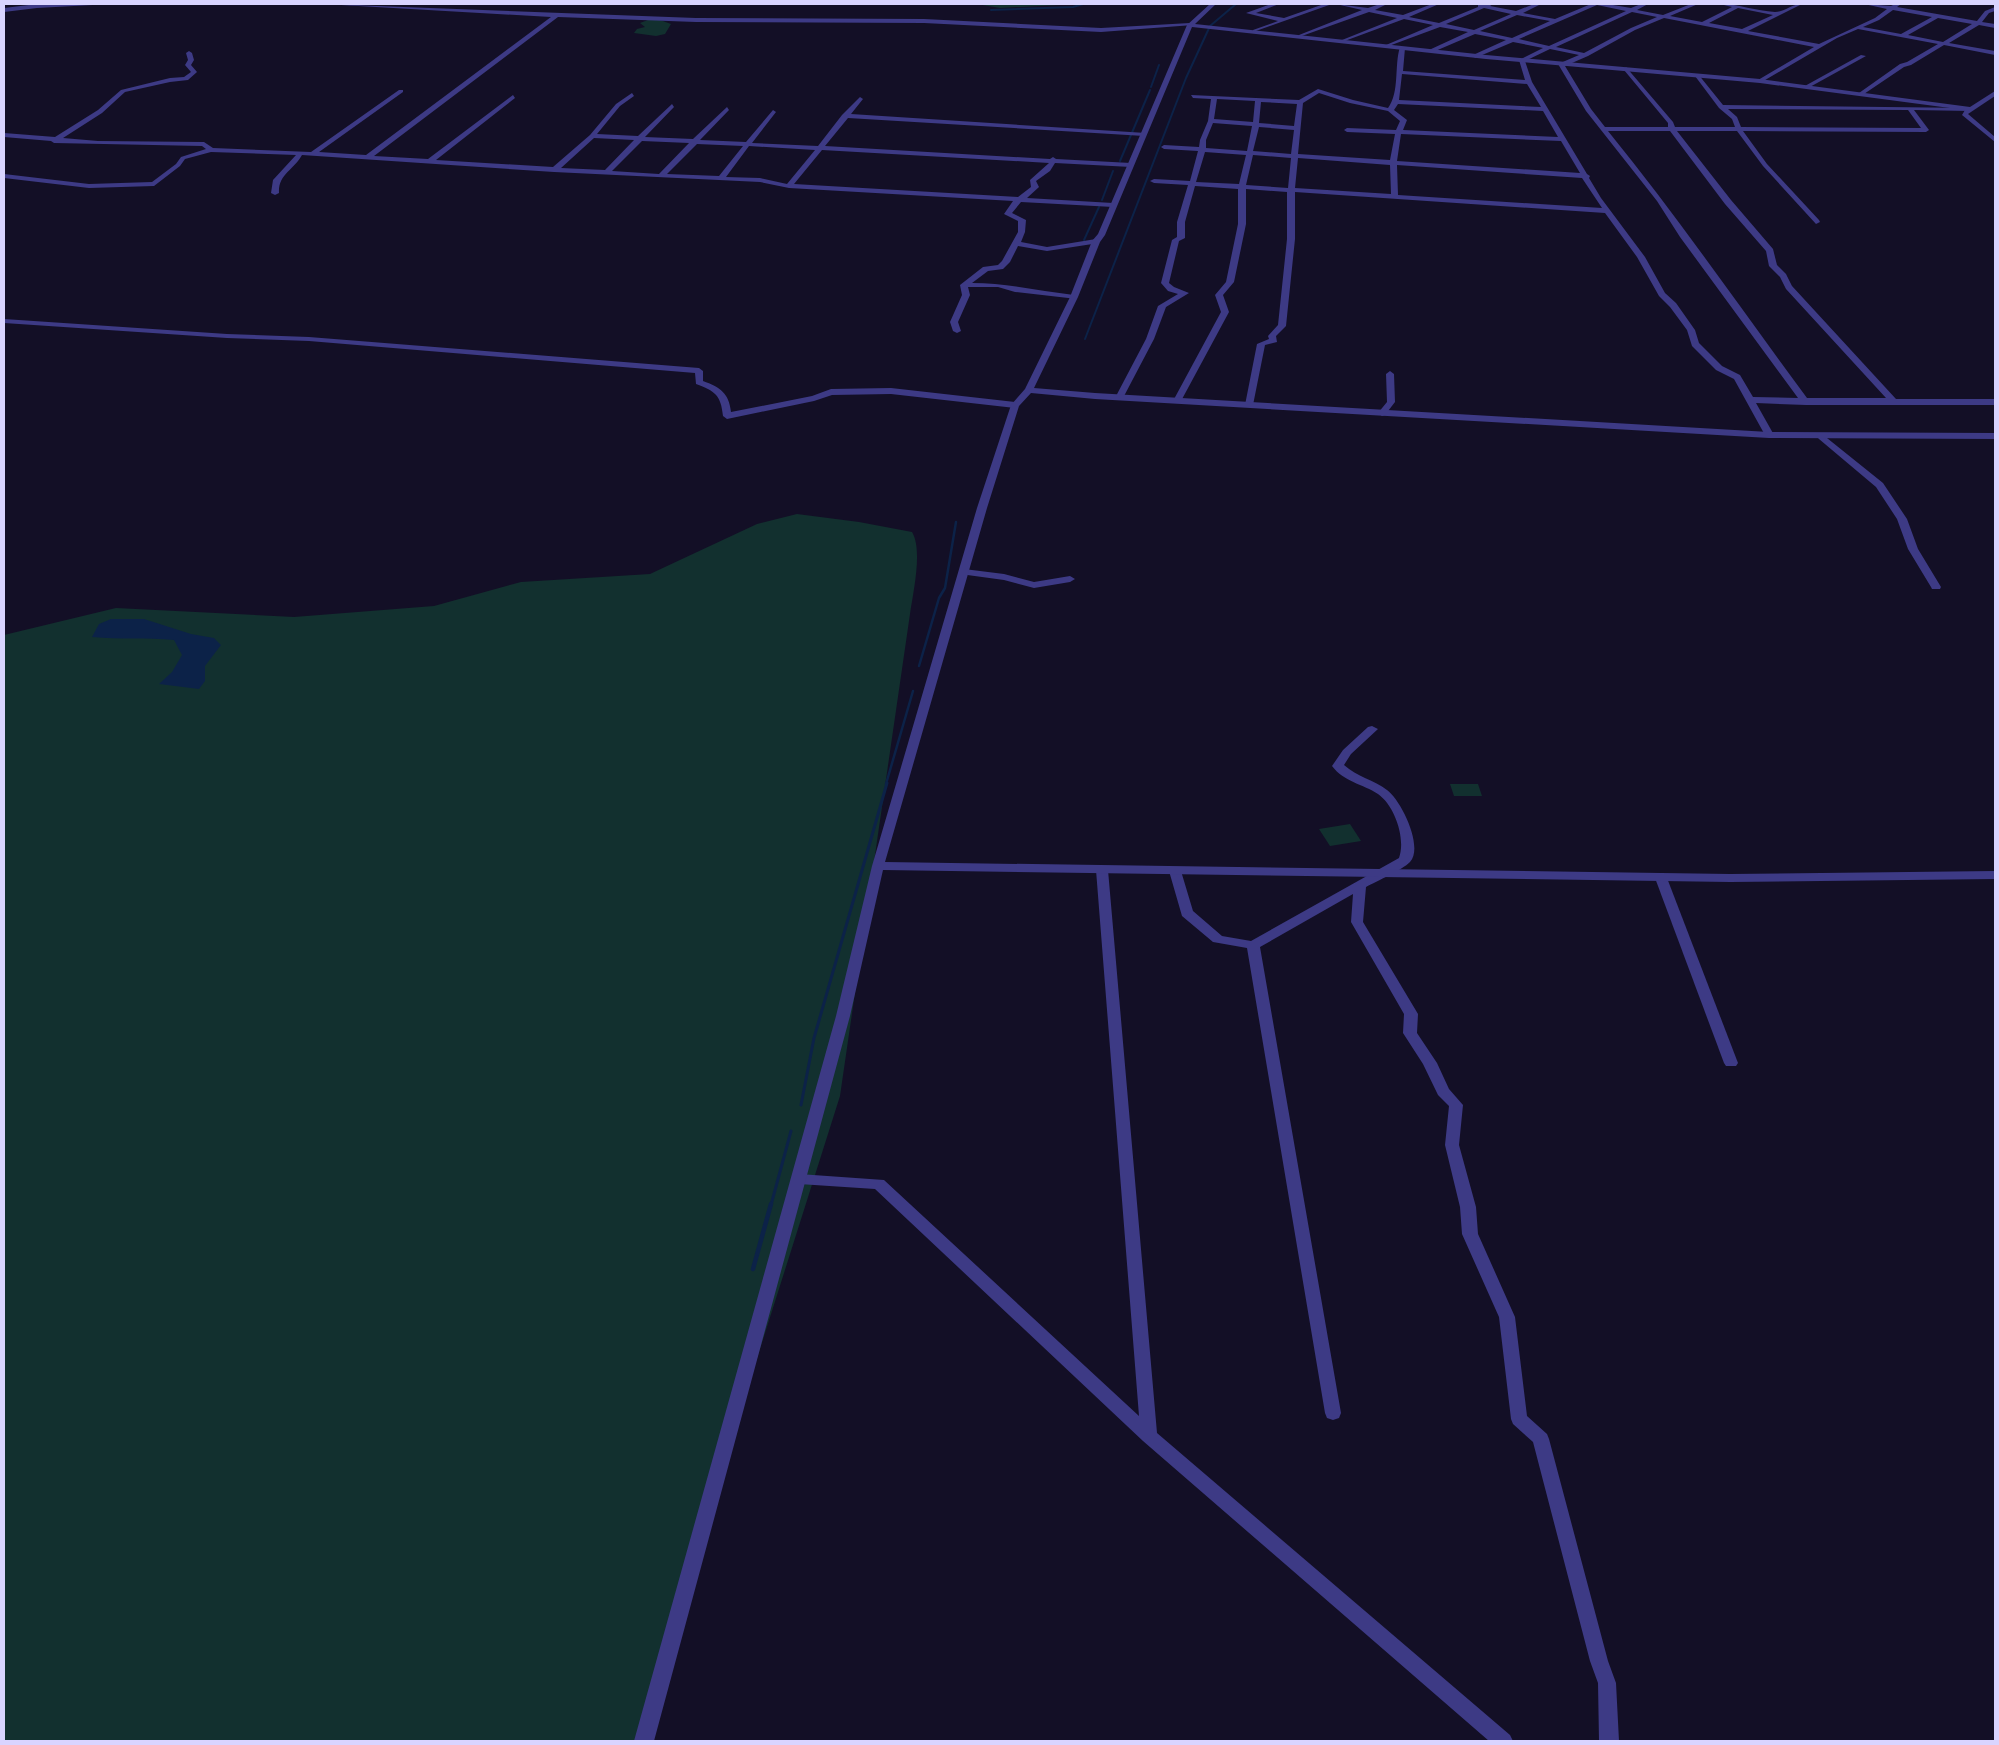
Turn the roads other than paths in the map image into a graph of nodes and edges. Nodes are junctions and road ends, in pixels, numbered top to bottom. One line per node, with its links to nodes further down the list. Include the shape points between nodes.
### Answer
1 (108, 4): 23 (street)
2 (327, 4): 28 (street)
3 (1213, 4): 36 (street)
4 (1276, 4): 32 (street, via 1249,13)
5 (1329, 4): 32 (street)
6 (1339, 4): 24 (street)
7 (1384, 4): 24 (street)
8 (1436, 4): 29 (street)
9 (1468, 4): 20 (street)
10 (1490, 4): 20 (street)
11 (1538, 4): 26 (street)
12 (1597, 4): 25 (street); 33 (street)
13 (1645, 4): 25 (street)
14 (1695, 4): 30 (street)
15 (1723, 4): 19 (street)
16 (1799, 4): 27 (street)
17 (1867, 4): 21 (street)
18 (1898, 4): 21 (street)
19 (1742, 5): 27 (street); 35 (street)
20 (1483, 7): 26 (street); 37 (street)
21 (1891, 8): 31 (street); 39 (street, via 1877,19)
22 (1995, 9): 34 (street, via 1987,12)
23 (4, 10)
24 (1368, 10): 29 (street); 43 (street)
25 (1631, 10): 30 (street); 50 (street)
26 (1516, 13): 33 (street); 41 (street)
27 (1779, 14): 42 (street)
28 (558, 16): 36 (street, via 924,21 1101,30); 112 (street)
29 (1403, 17): 37 (street); 46 (street)
30 (1668, 17): 35 (street); 55 (street, via 1630,30)
31 (1936, 17): 34 (street); 44 (street)
32 (1283, 20): 40 (street)
33 (1556, 21): 45 (street)
34 (1978, 23): 38 (street); 47 (street)
35 (1703, 24): 42 (street)
36 (1190, 25): 40 (street); 96 (street)
37 (1439, 25): 41 (street); 48 (street)
38 (1995, 26)
39 (1856, 27): 44 (street); 49 (street)
40 (1255, 31): 43 (street)
41 (1474, 32): 45 (street); 52 (street)
42 (1742, 32): 49 (street)
43 (1301, 36): 46 (street)
44 (1902, 36): 47 (street)
45 (1512, 40): 50 (street); 56 (street)
46 (1344, 42): 48 (street)
47 (1944, 43): 53 (street); 68 (street, via 1902,65)
48 (1388, 46): 51 (street)
49 (1819, 46): 63 (street)
50 (1550, 47): 55 (street); 58 (street)
51 (1402, 48): 52 (street); 61 (street)
52 (1431, 51): 56 (street)
53 (1995, 52)
54 (189, 54): 102 (street, via 191,60 188,65 194,72 186,79 123,91 101,113)
55 (1586, 55): 59 (street)
56 (1475, 56): 58 (street)
57 (1863, 56): 65 (street)
58 (1522, 60): 59 (street); 64 (street)
59 (1563, 64): 60 (street); 91 (street, via 1588,110)
60 (1626, 69): 62 (street); 89 (street, via 1671,123)
61 (1398, 72): 64 (street); 76 (street)
62 (1698, 76): 63 (street); 78 (street)
63 (1760, 81): 65 (street)
64 (1529, 82): 80 (street)
65 (1806, 87): 68 (street)
66 (401, 91): 110 (street)
67 (1995, 93): 82 (street)
68 (1860, 94): 82 (street)
69 (632, 96): 98 (street, via 618,105)
70 (1193, 96): 72 (street)
71 (513, 97): 115 (street)
72 (1214, 97): 74 (street); 86 (street)
73 (860, 99): 85 (street)
74 (1258, 100): 75 (street); 87 (street)
75 (1300, 102): 83 (street, via 1318,91); 88 (street)
76 (1396, 102): 80 (street); 83 (street)
77 (672, 106): 99 (street)
78 (1721, 107): 81 (street); 92 (street, via 1734,118)
79 (727, 109): 103 (street)
80 (1545, 109): 100 (street)
81 (1910, 109): 82 (street); 92 (street, via 1926,130)
82 (1970, 109): 93 (street, via 1964,114)
83 (1390, 110): 95 (street, via 1404,120)
84 (773, 112): 104 (street)
85 (844, 116): 96 (street); 106 (street)
86 (1211, 121): 87 (street); 108 (street)
87 (1256, 125): 88 (street); 111 (street)
88 (1297, 128): 113 (street)
89 (1672, 129): 91 (street); 92 (street); 146 (street, via 1770,251 1773,266 1789,287)
90 (1348, 130): 95 (street)
91 (1604, 130): 147 (street, via 1660,200)
92 (1739, 130): 134 (street, via 1765,165)
93 (1982, 130): 94 (street); 101 (street)
94 (1995, 130)
95 (1398, 133): 100 (street); 116 (street)
96 (1144, 134): 117 (street)
97 (4, 135): 102 (street)
98 (592, 136): 99 (street); 118 (street)
99 (639, 138): 103 (street); 119 (street)
100 (1563, 139): 122 (street)
101 (1995, 140)
102 (54, 141): 107 (street, via 204,144)
103 (697, 141): 104 (street); 121 (street)
104 (748, 145): 106 (street); 123 (street)
105 (1164, 147): 108 (street)
106 (817, 149): 114 (street); 126 (street)
107 (211, 150): 109 (street); 120 (street, via 183,158 154,184 90,186)
108 (1202, 151): 111 (street); 125 (street)
109 (300, 153): 110 (street); 129 (street, via 295,162 279,174)
110 (312, 154): 112 (street)
111 (1250, 154): 113 (street); 127 (street)
112 (367, 158): 115 (street)
113 (1294, 158): 116 (street); 128 (street)
114 (1053, 160): 117 (street); 131 (street, via 1046,172 1032,181 1035,187)
115 (430, 161): 118 (street)
116 (1392, 162): 122 (street); 130 (street)
117 (1131, 165): 132 (street)
118 (554, 170): 119 (street)
119 (606, 173): 121 (street)
120 (4, 176)
121 (661, 176): 123 (street)
122 (1587, 176): 133 (street)
123 (721, 178): 126 (street, via 760,180)
124 (1154, 181): 125 (street)
125 (1190, 184): 127 (street); 143 (street, via 1181,222 1181,238 1176,240 1166,283 1171,289 1185,293 1162,306 1150,339)
126 (789, 186): 131 (street)
127 (1242, 187): 128 (street); 145 (street, via 1242,224 1232,273 1230,282 1219,295 1225,312)
128 (1291, 191): 130 (street); 150 (street, via 1291,239 1282,326 1272,336 1274,340 1261,344)
129 (275, 193)
130 (1394, 196): 133 (street)
131 (1020, 198): 132 (street); 136 (street, via 1008,214 1022,220 1021,232)
132 (1114, 205): 135 (street)
133 (1608, 211): 144 (street, via 1642,257 1662,294 1691,330 1695,344 1719,368 1737,377)
134 (1816, 222)
135 (1096, 241): 136 (street, via 1047,249); 138 (street)
136 (1015, 243): 137 (street, via 1000,267 986,270)
137 (964, 285): 138 (street, via 998,285); 140 (street, via 966,295 954,322)
138 (1074, 297): 142 (street)
139 (4, 321): 149 (street, via 302,338 699,371 698,382 717,389 726,404 727,416 831,392 891,391)
140 (957, 330)
141 (1390, 374): 151 (street, via 1391,402)
142 (1029, 390): 143 (street); 149 (street)
143 (1119, 398): 145 (street)
144 (1751, 400): 147 (street); 152 (street)
145 (1177, 401): 150 (street)
146 (1893, 401): 147 (street); 148 (street)
147 (1806, 402)
148 (1995, 402)
149 (1015, 405): 155 (street)
150 (1249, 405): 151 (street)
151 (1382, 413): 152 (street)
152 (1769, 435): 154 (street)
153 (1995, 436): 154 (street)
154 (1822, 437): 157 (street, via 1880,485 1902,519 1913,549)
155 (964, 572): 156 (street, via 1034,585); 159 (street)
156 (1070, 579)
157 (1936, 587)
158 (1372, 729): 162 (street, via 1347,752 1338,766 1386,795 1402,822 1408,855)
159 (878, 866): 160 (street); 168 (street, via 843,1016)
160 (1102, 870): 161 (street); 170 (street)
161 (1175, 871): 162 (street); 166 (street, via 1187,913 1218,939)
162 (1382, 874): 164 (street); 165 (street)
163 (1995, 875): 164 (street)
164 (1661, 878): 167 (street)
165 (1360, 886): 166 (street); 173 (street, via 1356,922 1411,1014 1410,1033 1443,1092 1456,1105 1452,1145 1468,1207 1470,1234 1507,1318 1519,1419 1541,1438 1607,1683)
166 (1253, 945): 169 (street)
167 (1732, 1064)
168 (799, 1179): 170 (street, via 879,1184); 171 (street)
169 (1332, 1413)
170 (1149, 1436): 172 (street)
171 (644, 1741)
172 (1502, 1741)
173 (1609, 1741)

